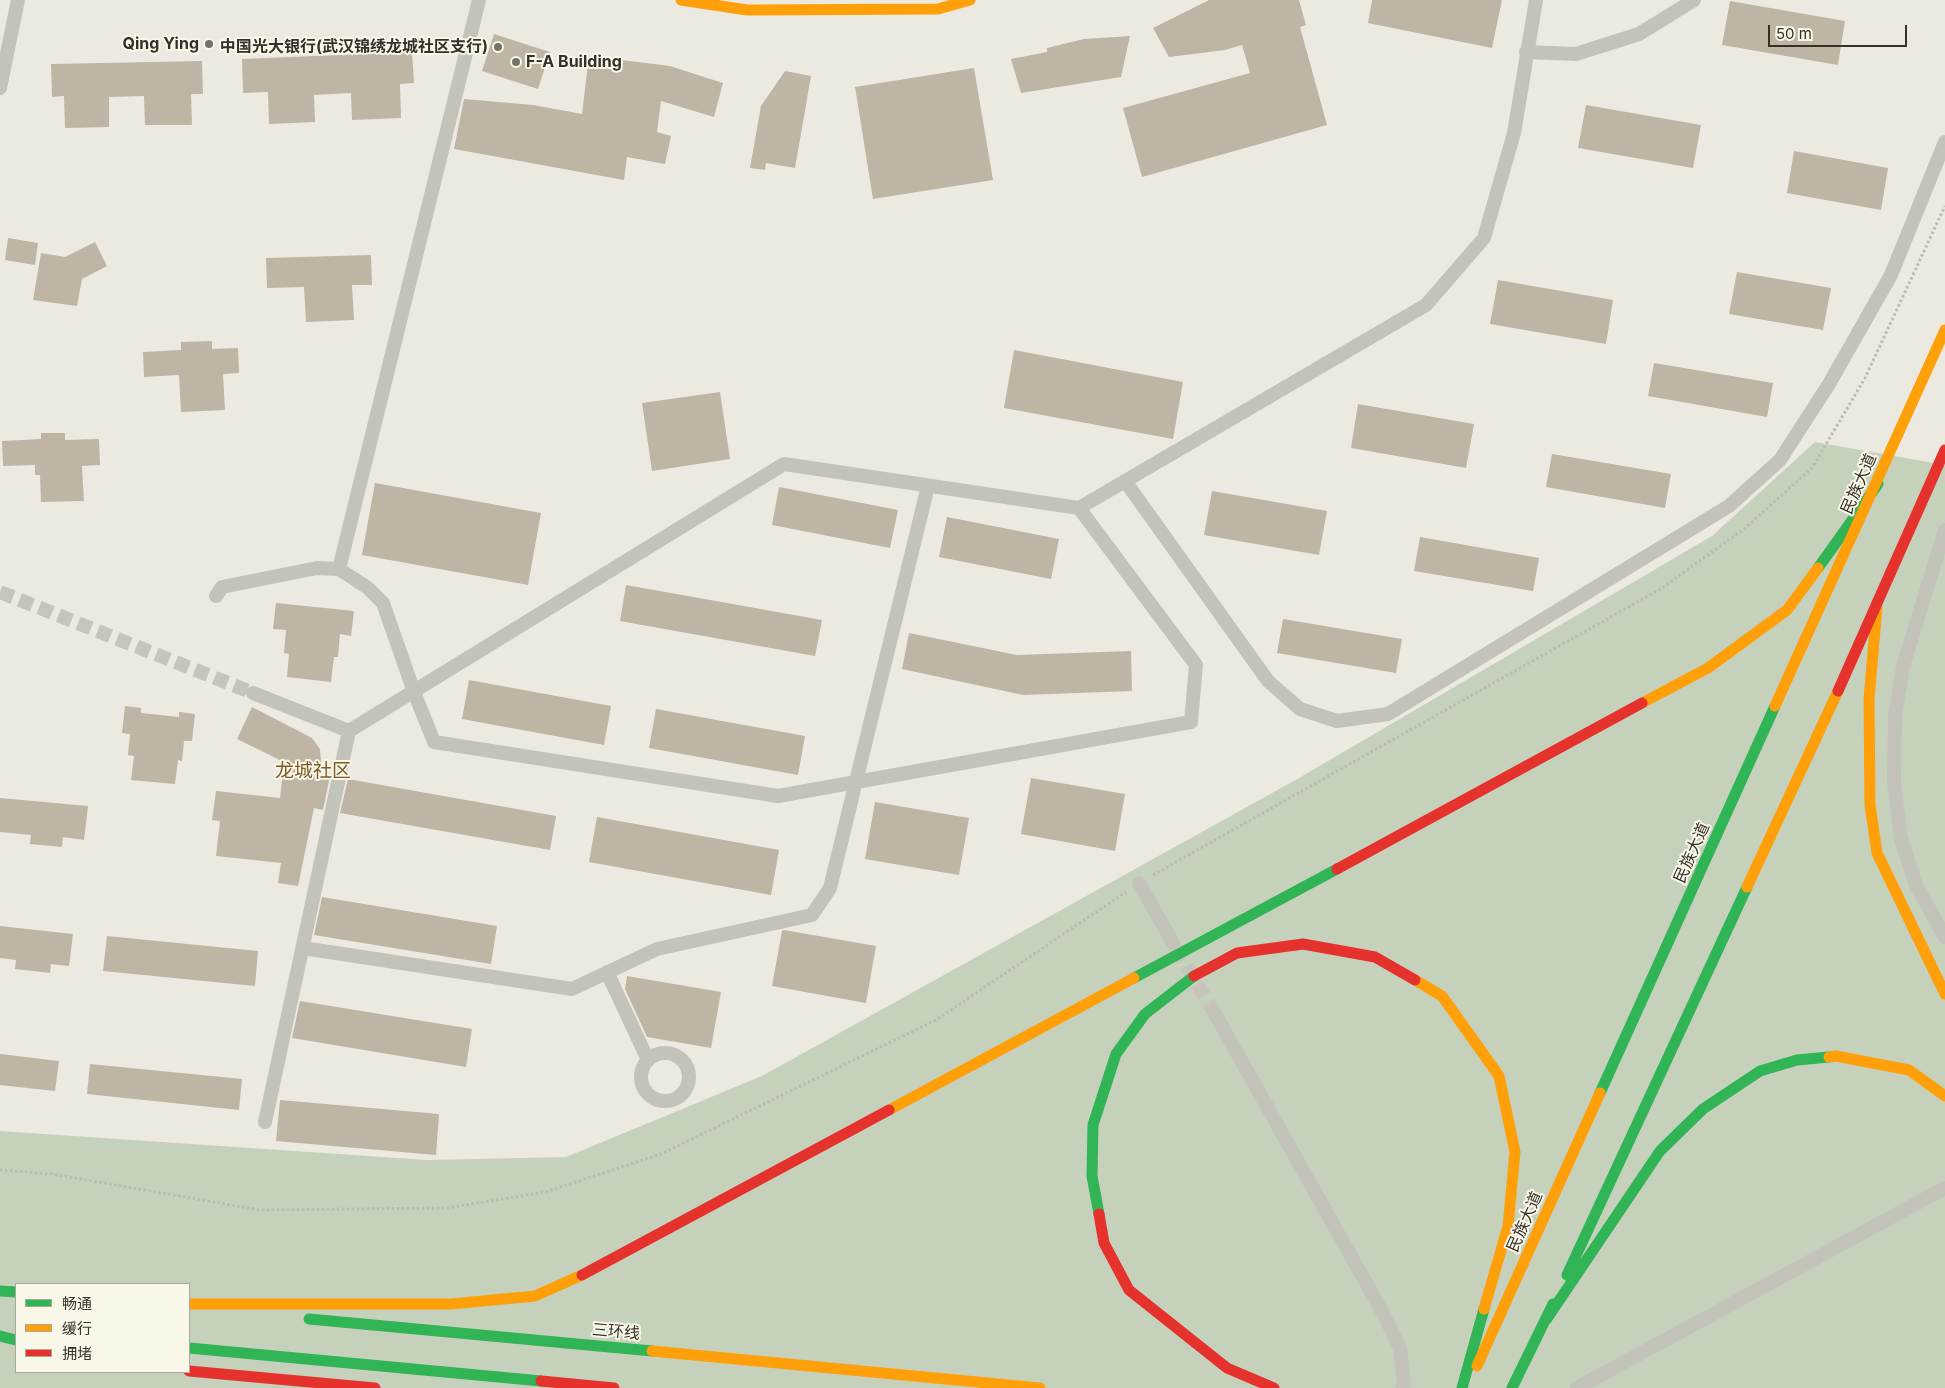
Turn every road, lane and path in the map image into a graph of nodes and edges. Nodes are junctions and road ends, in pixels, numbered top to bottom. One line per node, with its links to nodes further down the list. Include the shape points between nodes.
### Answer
1 (18, 0): 8 (street)
2 (479, 0): 18 (street)
3 (681, 0): 4 (main road, via 747,10 938,9)
4 (970, 0)
5 (1536, 0): 7 (street)
6 (1694, 0): 7 (street, via 1639,34 1576,54)
7 (1526, 52): 13 (street, via 1514,133 1484,238 1426,305)
8 (0, 88)
9 (1945, 142): 13 (street, via 1891,275 1829,384 1780,460 1729,506 1388,714 1337,721 1300,709 1268,681)
10 (1945, 206): 25 (path, via 1865,378 1812,468 1744,529 1662,588)
11 (1945, 330): 14 (main road, 民族大道)
12 (1945, 450): 20 (main road)
13 (1125, 481): 16 (street)
14 (1878, 484): 39 (main road, via 1787,610 1708,668 596,1269 535,1296 451,1304); 56 (main road, 民族大道)
15 (928, 486): 16 (street); 21 (street, via 784,464); 24 (street)
16 (1078, 508): 24 (street, via 1196,665 1191,722)
17 (1945, 530): 26 (street, via 1903,666 1895,716 1894,782 1904,848 1916,885)
18 (338, 569): 19 (street, via 317,568 222,587); 21 (street, via 368,588 383,603)
19 (216, 596)
20 (1876, 607): 30 (main road, via 1870,699 1870,805 1877,853); 43 (main road)
21 (414, 692): 23 (street); 24 (street, via 434,742 778,796)
22 (253, 693): 23 (street)
23 (349, 731): 28 (street)
24 (855, 782): 29 (street, via 830,888 812,915 657,949)
25 (1139, 883): 27 (street); 35 (path, via 936,1020 661,1154 545,1192 446,1208 260,1210 52,1174)
26 (1945, 937)
27 (1173, 943)
28 (303, 948): 29 (street, via 572,989); 34 (street)
29 (607, 972): 32 (street)
30 (1945, 994)
31 (1214, 1012): 54 (street, via 1383,1313 1400,1348)
32 (648, 1060)
33 (1945, 1096): 43 (main road, via 1910,1070 1836,1056 1797,1060 1760,1071 1703,1109 1660,1151)
34 (265, 1122)
35 (0, 1170)
36 (1945, 1188): 58 (street)
37 (0, 1291): 38 (main road)
38 (15, 1292)
39 (190, 1306)
40 (190, 1306): 41 (main road)
41 (278, 1316)
42 (298, 1318): 52 (main road, 三环线)
43 (1546, 1320): 57 (main road)
44 (0, 1330): 45 (main road)
45 (15, 1332)
46 (0, 1336): 47 (main road)
47 (15, 1340)
48 (190, 1348): 51 (main road)
49 (190, 1371): 50 (main road)
50 (375, 1388)
51 (614, 1388)
52 (1040, 1388)
53 (1274, 1388): 55 (main road, via 1227,1368 1129,1290 1104,1243 1092,1176 1093,1126 1116,1054 1145,1014 1200,972 1237,953 1303,944 1375,957 1442,996 1499,1076 1515,1152 1508,1226)
54 (1402, 1388)
55 (1462, 1388)
56 (1467, 1388)
57 (1512, 1388)
58 (1577, 1388)

